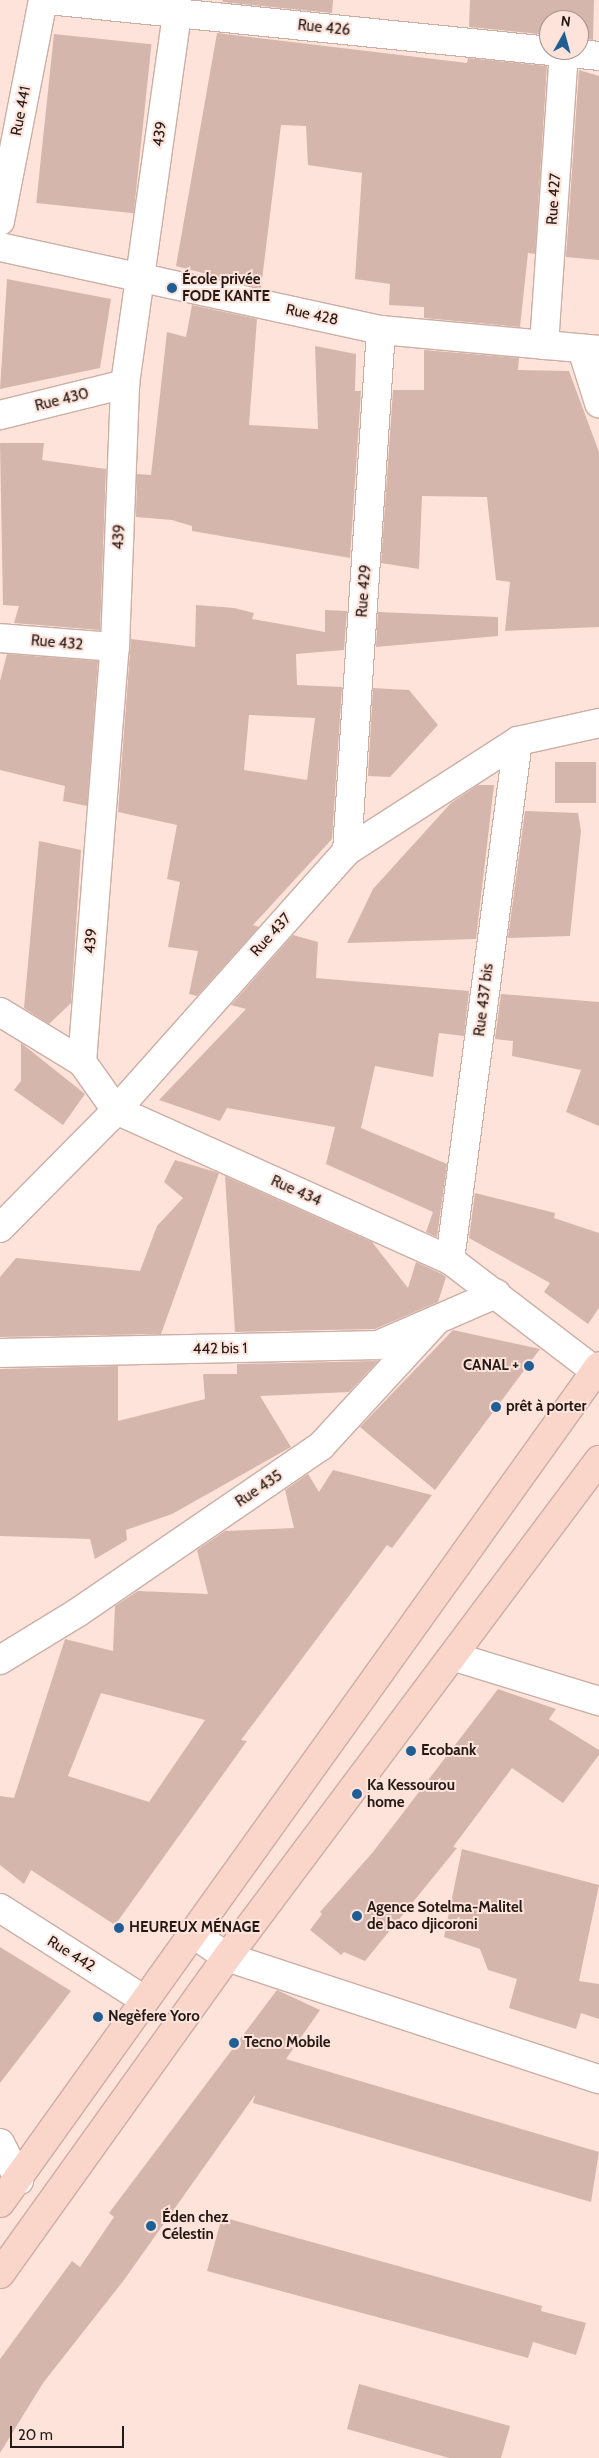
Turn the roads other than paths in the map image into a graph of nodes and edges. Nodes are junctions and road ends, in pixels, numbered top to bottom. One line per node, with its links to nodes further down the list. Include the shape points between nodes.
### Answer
1 (43, 0): 6 (street, Rue 441)
2 (48, 0): 3 (street, Rue 426)
3 (177, 13): 4 (street, Rue 426); 8 (street, 439)
4 (539, 50)
5 (564, 60): 10 (street, Rue 427)
6 (0, 221)
7 (0, 247): 8 (street, Rue 428)
8 (140, 278): 9 (street, Rue 428); 12 (street, 439)
9 (381, 330): 10 (street, Rue 428); 19 (street, Rue 429)
10 (544, 345): 11 (street, Rue 428)
11 (591, 349): 13 (street)
12 (125, 384): 14 (street, Rue 430); 16 (street, 439)
13 (599, 403)
14 (0, 415)
15 (0, 638): 16 (street, Rue 432)
16 (115, 648): 21 (street, 439)
17 (599, 723): 18 (street, Rue 437)
18 (518, 741): 19 (street, Rue 437); 24 (street, Rue 437 bis)
19 (346, 851): 22 (street, Rue 437)
20 (0, 1012): 21 (street)
21 (82, 1062): 22 (street)
22 (116, 1110): 23 (street, Rue 437); 24 (street, Rue 434)
23 (0, 1228)
24 (450, 1260): 25 (street, Rue 434)
25 (496, 1294): 26 (street, Rue 435); 28 (street, Rue 434)
26 (434, 1322): 27 (street, 442 bis 1, via 378,1345); 31 (street, Rue 435, via 321,1446 77,1613)
27 (0, 1353)
28 (597, 1369): 34 (main road)
29 (599, 1460): 30 (main road)
30 (455, 1657): 32 (street); 35 (main road)
31 (0, 1660)
32 (599, 1700)
33 (0, 1908): 36 (street, Rue 442)
34 (192, 1933): 35 (street); 36 (main road)
35 (227, 1957): 37 (street); 41 (main road)
36 (143, 1999): 39 (main road)
37 (599, 2079)
38 (0, 2143): 39 (street)
39 (19, 2180): 40 (main road)
40 (0, 2203)
41 (0, 2274)

